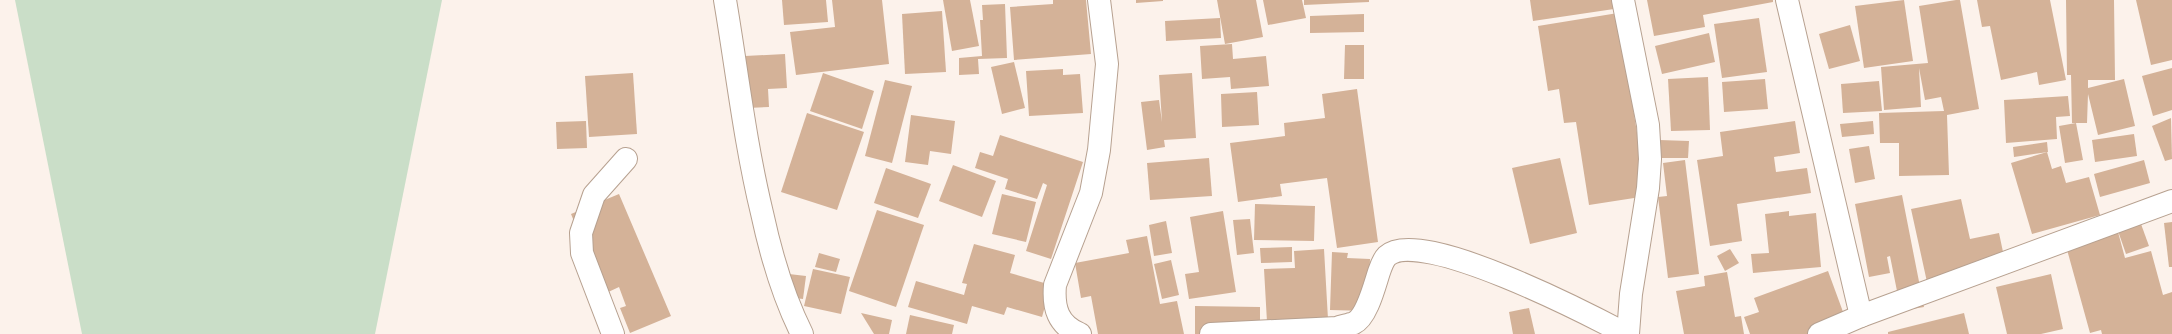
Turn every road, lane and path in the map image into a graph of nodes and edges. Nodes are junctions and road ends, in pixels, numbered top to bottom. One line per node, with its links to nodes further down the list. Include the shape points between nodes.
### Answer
1 (725, 0): 9 (street, via 750,164 770,247 790,311)
2 (1099, 0): 10 (street, via 1108,64 1098,150 1091,193 1055,285 1054,300 1057,315 1070,330)
3 (1623, 0): 12 (street, via 1648,125 1650,159)
4 (1787, 0): 7 (street)
5 (626, 159): 8 (street, via 594,195 581,232 582,253)
6 (2172, 201): 7 (street)
7 (1861, 316): 13 (street)
8 (613, 334)
9 (802, 334)
10 (1080, 334)
11 (1210, 334): 12 (street, via 1337,328 1356,323 1369,301 1384,259 1392,252 1406,249 1440,255 1512,278)
12 (1627, 334)
13 (1819, 334)

